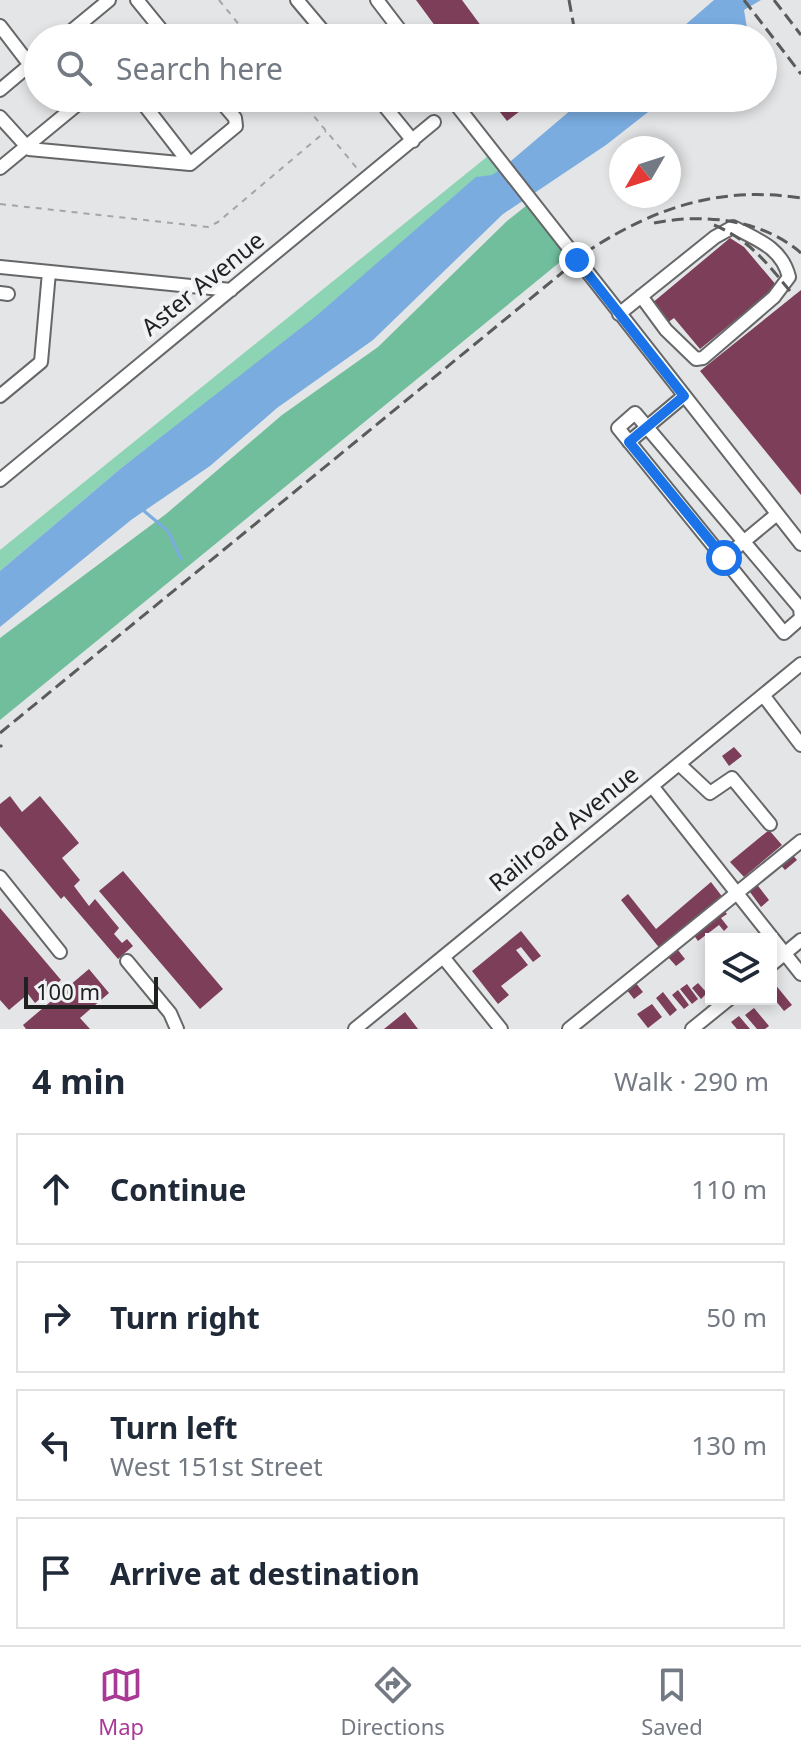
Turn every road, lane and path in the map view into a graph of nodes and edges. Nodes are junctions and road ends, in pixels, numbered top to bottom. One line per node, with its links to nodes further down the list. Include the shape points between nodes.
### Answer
1 (109, 0): 6 (street)
2 (137, 0): 7 (street)
3 (219, 0): 8 (path)
4 (297, 0): 9 (street)
5 (377, 0): 10 (street)
6 (80, 24)
7 (154, 24)
8 (239, 24)
9 (317, 24)
10 (395, 24)
11 (0, 26): 12 (street)
12 (24, 51)
13 (24, 70): 14 (street)
14 (0, 90)
15 (68, 112): 25 (street)
16 (150, 112): 26 (street)
17 (228, 112): 26 (street, via 237,124 233,130)
18 (310, 112): 23 (path)
19 (389, 112): 24 (street)
20 (462, 112): 34 (street)
21 (0, 117): 25 (street)
22 (434, 122): 24 (street, Aster Avenue)
23 (326, 131): 28 (path); 29 (path, via 208,227)
24 (413, 141): 28 (street, Aster Avenue)
25 (25, 147): 26 (street); 27 (street)
26 (190, 164)
27 (0, 168)
28 (366, 179): 32 (street, Aster Avenue)
29 (0, 204)
30 (0, 267): 31 (street)
31 (49, 272): 32 (street); 35 (street, via 41,362)
32 (231, 290): 39 (street, Aster Avenue)
33 (641, 296): 33 (street, via 733,227 785,261 789,277 774,297 696,359); 34 (street)
34 (619, 314): 36 (street)
35 (0, 396)
36 (684, 396): 37 (street); 40 (street)
37 (647, 427): 38 (street); 38 (street, via 635,413 618,428); 41 (street)
38 (629, 442): 43 (street)
39 (0, 480)
40 (777, 514): 41 (street); 42 (street)
41 (744, 541): 43 (street); 43 (street, via 800,608 801,618 784,633)
42 (801, 544)
43 (724, 558)
44 (800, 667): 45 (street, Railroad Avenue)
45 (763, 695): 46 (street); 47 (street, Railroad Avenue)
46 (801, 745)
47 (679, 764): 48 (street, Railroad Avenue); 49 (street, via 710,793 732,778)
48 (652, 786): 52 (street); 56 (street, Railroad Avenue)
49 (770, 824)
50 (801, 841): 52 (street)
51 (0, 877): 54 (street)
52 (735, 892): 55 (street); 64 (street)
53 (801, 940): 55 (street)
54 (60, 952)
55 (785, 953): 57 (street); 59 (street)
56 (443, 957): 62 (street, Railroad Avenue); 63 (street)
57 (777, 960)
58 (127, 961): 61 (street)
59 (801, 974)
60 (722, 1005): 65 (street)
61 (177, 1029)
62 (355, 1029)
63 (501, 1029)
64 (569, 1029)
65 (692, 1029)

